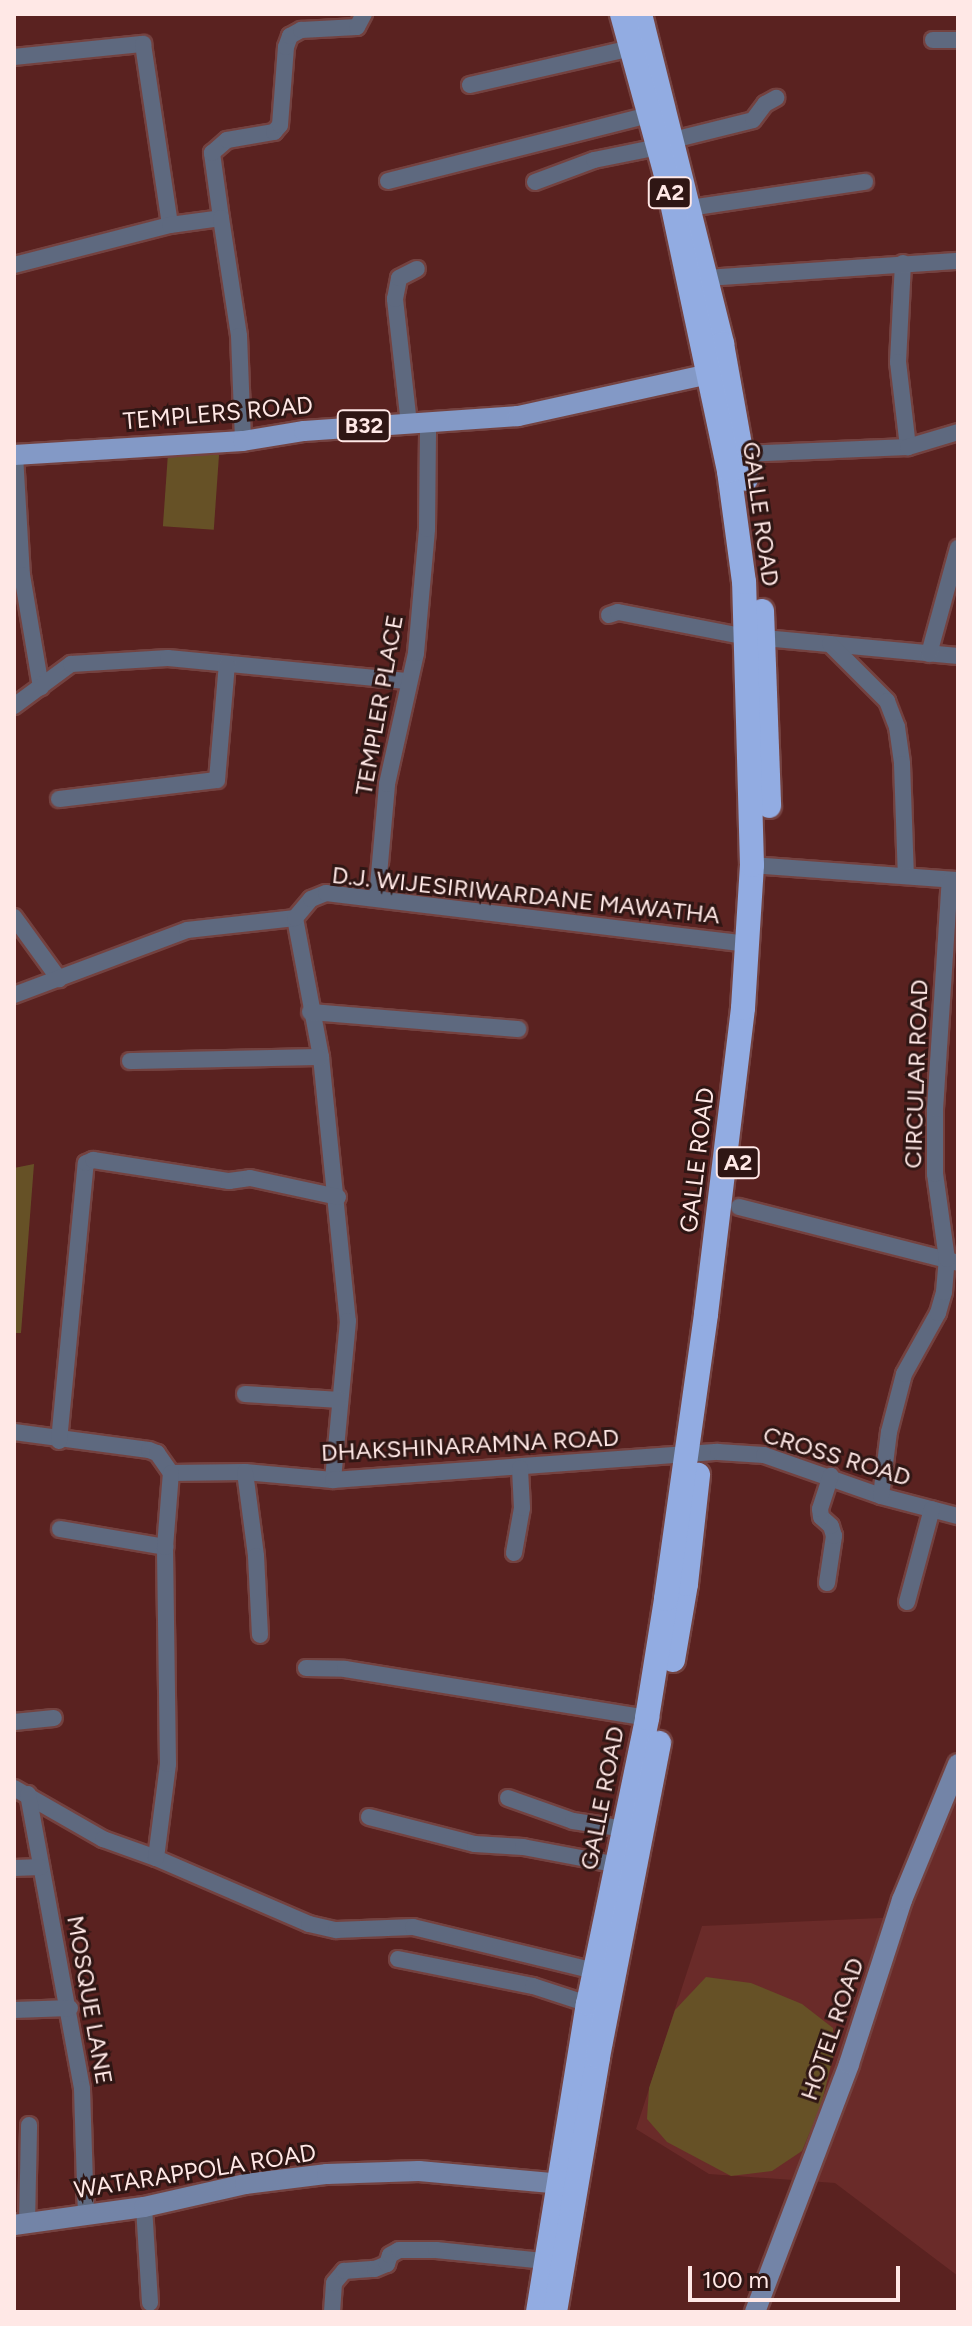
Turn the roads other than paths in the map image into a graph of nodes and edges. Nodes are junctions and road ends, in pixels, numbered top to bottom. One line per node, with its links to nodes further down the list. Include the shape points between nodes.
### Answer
1 (364, 14): 16 (street, via 357,27 301,30 290,36 280,125 274,132 227,140 212,153)
2 (622, 14): 6 (highway, GALLE ROAD / A2)
3 (640, 14): 11 (highway, GALLE ROAD / A2)
4 (933, 40): 5 (street)
5 (958, 40)
6 (631, 48): 8 (street); 10 (highway, GALLE ROAD / A2)
7 (14, 57): 17 (street, via 143,44)
8 (470, 85)
9 (776, 98): 11 (street, via 753,120)
10 (649, 115): 11 (highway, GALLE ROAD / A2); 12 (street)
11 (666, 144): 13 (street, via 594,160); 15 (highway, GALLE ROAD / A2); 23 (highway, GALLE ROAD / A2)
12 (388, 181)
13 (535, 182)
14 (865, 182): 15 (street)
15 (690, 208): 22 (highway, GALLE ROAD / A2)
16 (221, 218): 17 (street); 26 (street, via 239,336)
17 (170, 225): 20 (street)
18 (958, 261): 19 (street)
19 (903, 263): 22 (street); 27 (street, via 898,362)
20 (14, 265)
21 (417, 269): 24 (street, TEMPLER PLACE, via 399,278 395,299)
22 (707, 278): 23 (highway, GALLE ROAD / A2)
23 (719, 372): 24 (main road, TEMPLERS ROAD / B32, via 518,416); 28 (highway, GALLE ROAD / A2); 32 (highway, GALLE ROAD / A2)
24 (418, 425): 26 (main road, TEMPLERS ROAD / B32, via 304,431); 37 (street, TEMPLER PLACE, via 427,529)
25 (958, 432): 27 (street)
26 (243, 441): 29 (main road, TEMPLERS ROAD / B32)
27 (908, 447): 28 (street)
28 (742, 454): 32 (highway, GALLE ROAD / A2)
29 (15, 455): 38 (street, via 22,575)
30 (958, 548): 34 (street)
31 (609, 615): 32 (street, via 618,612)
32 (755, 638): 33 (street); 41 (highway, GALLE ROAD / A2)
33 (830, 644): 34 (street); 42 (street, via 887,701 897,727)
34 (929, 654): 35 (street)
35 (958, 656)
36 (227, 664): 37 (street); 38 (street, via 168,658 71,664); 40 (street, via 217,780)
37 (409, 681): 44 (street, TEMPLER PLACE, via 387,784)
38 (41, 687): 39 (street)
39 (14, 706)
40 (59, 799)
41 (760, 866): 42 (street); 47 (highway, GALLE ROAD / A2); 61 (highway, GALLE ROAD / A2, via 758,1002)
42 (906, 876): 43 (street)
43 (954, 880): 56 (street, CIRCULAR ROAD, via 935,1109 935,1174)
44 (377, 897): 46 (street, D.J. WIJESIRIWARDANE MAWATHA, via 326,893 311,899); 47 (street, D.J. WIJESIRIWARDANE MAWATHA)
45 (14, 917): 48 (street)
46 (295, 918): 48 (street, via 187,930); 50 (street)
47 (748, 944): 61 (highway, GALLE ROAD / A2)
48 (59, 979): 49 (street)
49 (14, 995)
50 (310, 1012): 51 (street); 52 (street)
51 (518, 1029)
52 (321, 1057): 53 (street); 54 (street)
53 (130, 1061)
54 (338, 1197): 58 (street, via 348,1321); 60 (street, via 250,1178 229,1181 86,1163)
55 (739, 1207): 56 (street)
56 (952, 1261): 67 (street, CIRCULAR ROAD, via 938,1313 904,1374 896,1400)
57 (245, 1394): 58 (street)
58 (340, 1400): 66 (street)
59 (14, 1432): 60 (street)
60 (59, 1441): 64 (street, via 149,1450)
61 (692, 1455): 62 (street, DHAKSHINARAMNA ROAD); 65 (street, CROSS ROAD, via 764,1455); 78 (highway, GALLE ROAD / A2); 90 (highway, GALLE ROAD / A2, via 686,1584)
62 (520, 1468): 66 (street, DHAKSHINARAMNA ROAD); 72 (street, via 522,1508)
63 (245, 1472): 64 (street, DHAKSHINARAMNA ROAD); 66 (street, DHAKSHINARAMNA ROAD); 75 (street)
64 (171, 1473): 71 (street)
65 (831, 1476): 67 (street, CROSS ROAD); 73 (street, via 820,1509 834,1536)
66 (333, 1480)
67 (881, 1496): 68 (street, CROSS ROAD)
68 (932, 1509): 69 (street, CROSS ROAD); 74 (street)
69 (958, 1516)
70 (60, 1529): 71 (street)
71 (165, 1547): 85 (street, via 168,1764)
72 (514, 1553)
73 (827, 1583)
74 (907, 1602)
75 (260, 1635)
76 (306, 1668): 78 (street, via 345,1669)
77 (54, 1718): 79 (street)
78 (647, 1718): 84 (highway, GALLE ROAD / A2)
79 (14, 1722)
80 (958, 1764): 104 (street, HOTEL ROAD, via 902,1900 849,2064)
81 (21, 1791): 85 (street, via 103,1839); 87 (street, MOSQUE LANE)
82 (508, 1798): 84 (street, via 573,1821)
83 (369, 1817): 86 (street, via 475,1844 523,1847)
84 (625, 1829): 86 (highway, GALLE ROAD / A2)
85 (156, 1858): 90 (street, via 309,1924 336,1930 413,1927)
86 (618, 1865): 90 (highway, GALLE ROAD / A2)
87 (41, 1867): 88 (street); 92 (street, MOSQUE LANE)
88 (14, 1868)
89 (398, 1959): 91 (street, via 533,1986)
90 (605, 1974): 91 (highway, GALLE ROAD / A2); 95 (highway, GALLE ROAD / A2)
91 (588, 2004): 95 (highway, GALLE ROAD / A2)
92 (70, 2008): 93 (street); 97 (street, MOSQUE LANE, via 82,2089)
93 (14, 2010)
94 (29, 2125): 98 (street)
95 (566, 2184): 96 (street, WATARAPPOLA ROAD, via 419,2171 327,2174 245,2184); 99 (highway, GALLE ROAD / A2); 103 (highway, GALLE ROAD / A2)
96 (144, 2207): 97 (street, WATARAPPOLA ROAD); 100 (street)
97 (86, 2215): 98 (street, WATARAPPOLA ROAD)
98 (20, 2224)
99 (545, 2261): 101 (street, via 399,2250 375,2269 344,2271 334,2283); 102 (highway, GALLE ROAD / A2)
100 (150, 2303)
101 (332, 2312)
102 (538, 2312)
103 (555, 2312)
104 (755, 2312)

